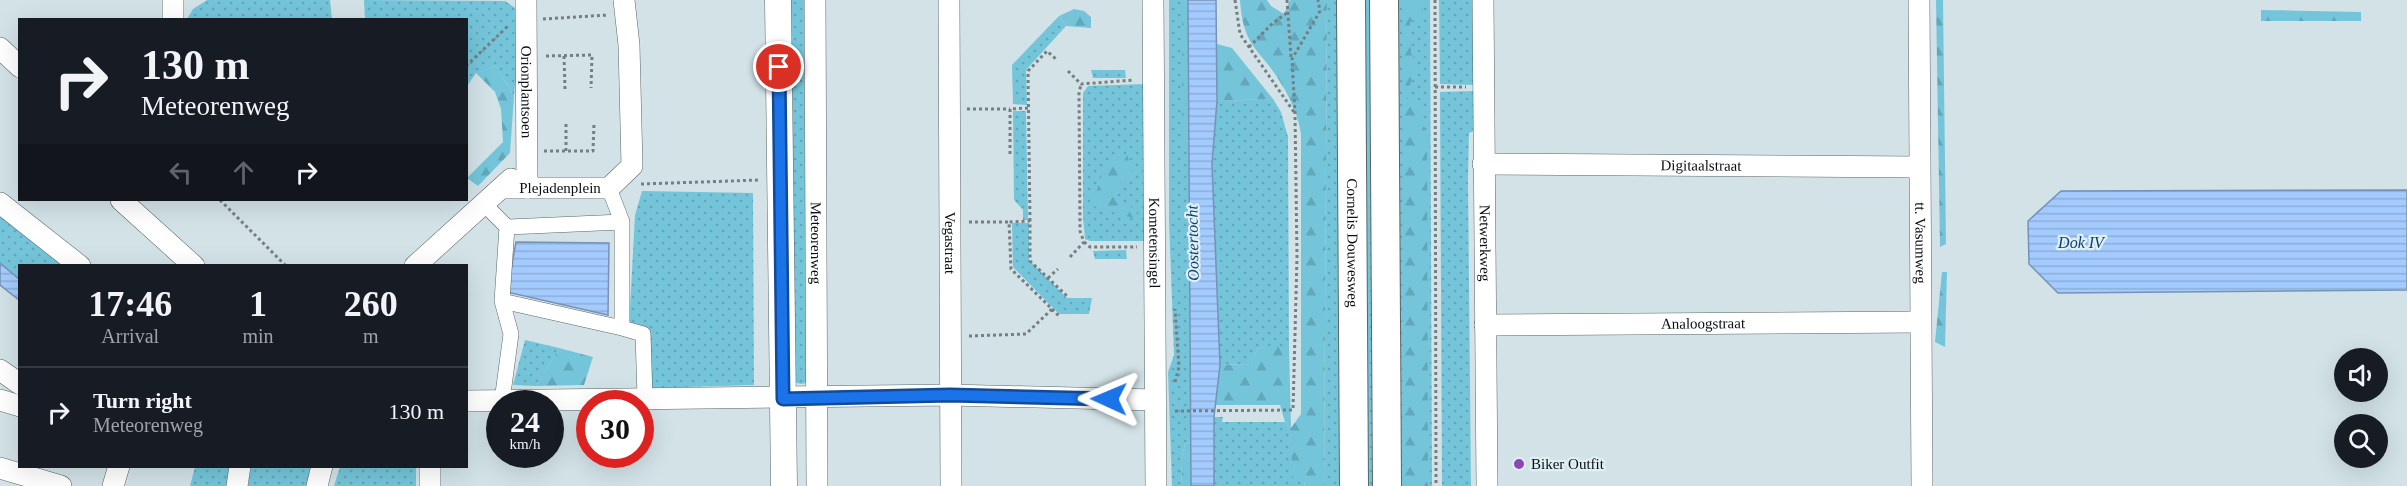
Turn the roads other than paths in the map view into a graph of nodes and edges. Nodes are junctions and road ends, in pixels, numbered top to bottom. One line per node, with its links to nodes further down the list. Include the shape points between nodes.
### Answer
1 (173, 0): 12 (street)
2 (778, 0): 40 (street)
3 (815, 0): 39 (street, Meteorenweg)
4 (949, 0): 37 (street, Vegastraat)
5 (1153, 0): 42 (street, Kometensingel)
6 (1351, 0): 60 (main road, Cornelis Douwesweg)
7 (1384, 0): 61 (main road)
8 (1483, 0): 16 (street, Netwerkweg)
9 (1919, 0): 17 (street, tt. Vasumweg)
10 (625, 7): 18 (street, Plejadenplein, via 632,166)
11 (526, 10): 15 (street, Orionplantsoen)
12 (173, 18)
13 (0, 48): 14 (street)
14 (18, 65)
15 (527, 157): 19 (street); 20 (street, Orionplantsoen)
16 (1483, 164): 17 (street, Digitaalstraat); 31 (street, Netwerkweg)
17 (1919, 167): 30 (street, tt. Vasumweg)
18 (611, 186): 20 (street, Plejadenplein); 24 (street)
19 (502, 188): 20 (street, Plejadenplein); 23 (street, Plejadenplein)
20 (527, 188)
21 (122, 201): 27 (street)
22 (0, 203): 26 (street)
23 (483, 203): 25 (street); 28 (street, Plejadenplein)
24 (622, 222): 25 (street); 32 (street)
25 (507, 227): 29 (street)
26 (77, 264)
27 (192, 264)
28 (417, 264)
29 (502, 301): 32 (street); 35 (street, via 511,334)
30 (1920, 322): 31 (street, Analoogstraat); 63 (street, tt. Vasumweg)
31 (1485, 325): 62 (street, Netwerkweg)
32 (622, 328): 36 (street, via 643,334)
33 (0, 370): 34 (street)
34 (18, 383)
35 (503, 390)
36 (645, 390)
37 (950, 395): 39 (street); 42 (street); 58 (street, Vegastraat)
38 (654, 398): 40 (street)
39 (817, 398): 40 (street); 57 (street, Meteorenweg)
40 (783, 399): 56 (street)
41 (0, 400): 45 (street)
42 (1155, 400): 59 (street, Kometensingel)
43 (468, 401): 44 (street)
44 (486, 401)
45 (18, 404)
46 (0, 468): 51 (street)
47 (118, 468): 52 (street)
48 (240, 468): 53 (street)
49 (322, 468): 54 (street)
50 (430, 468): 55 (street)
51 (61, 486)
52 (113, 486)
53 (237, 486)
54 (317, 486)
55 (430, 486)
56 (784, 486)
57 (817, 486)
58 (951, 486)
59 (1156, 486)
60 (1354, 486)
61 (1388, 486)
62 (1486, 486)
63 (1922, 486)

